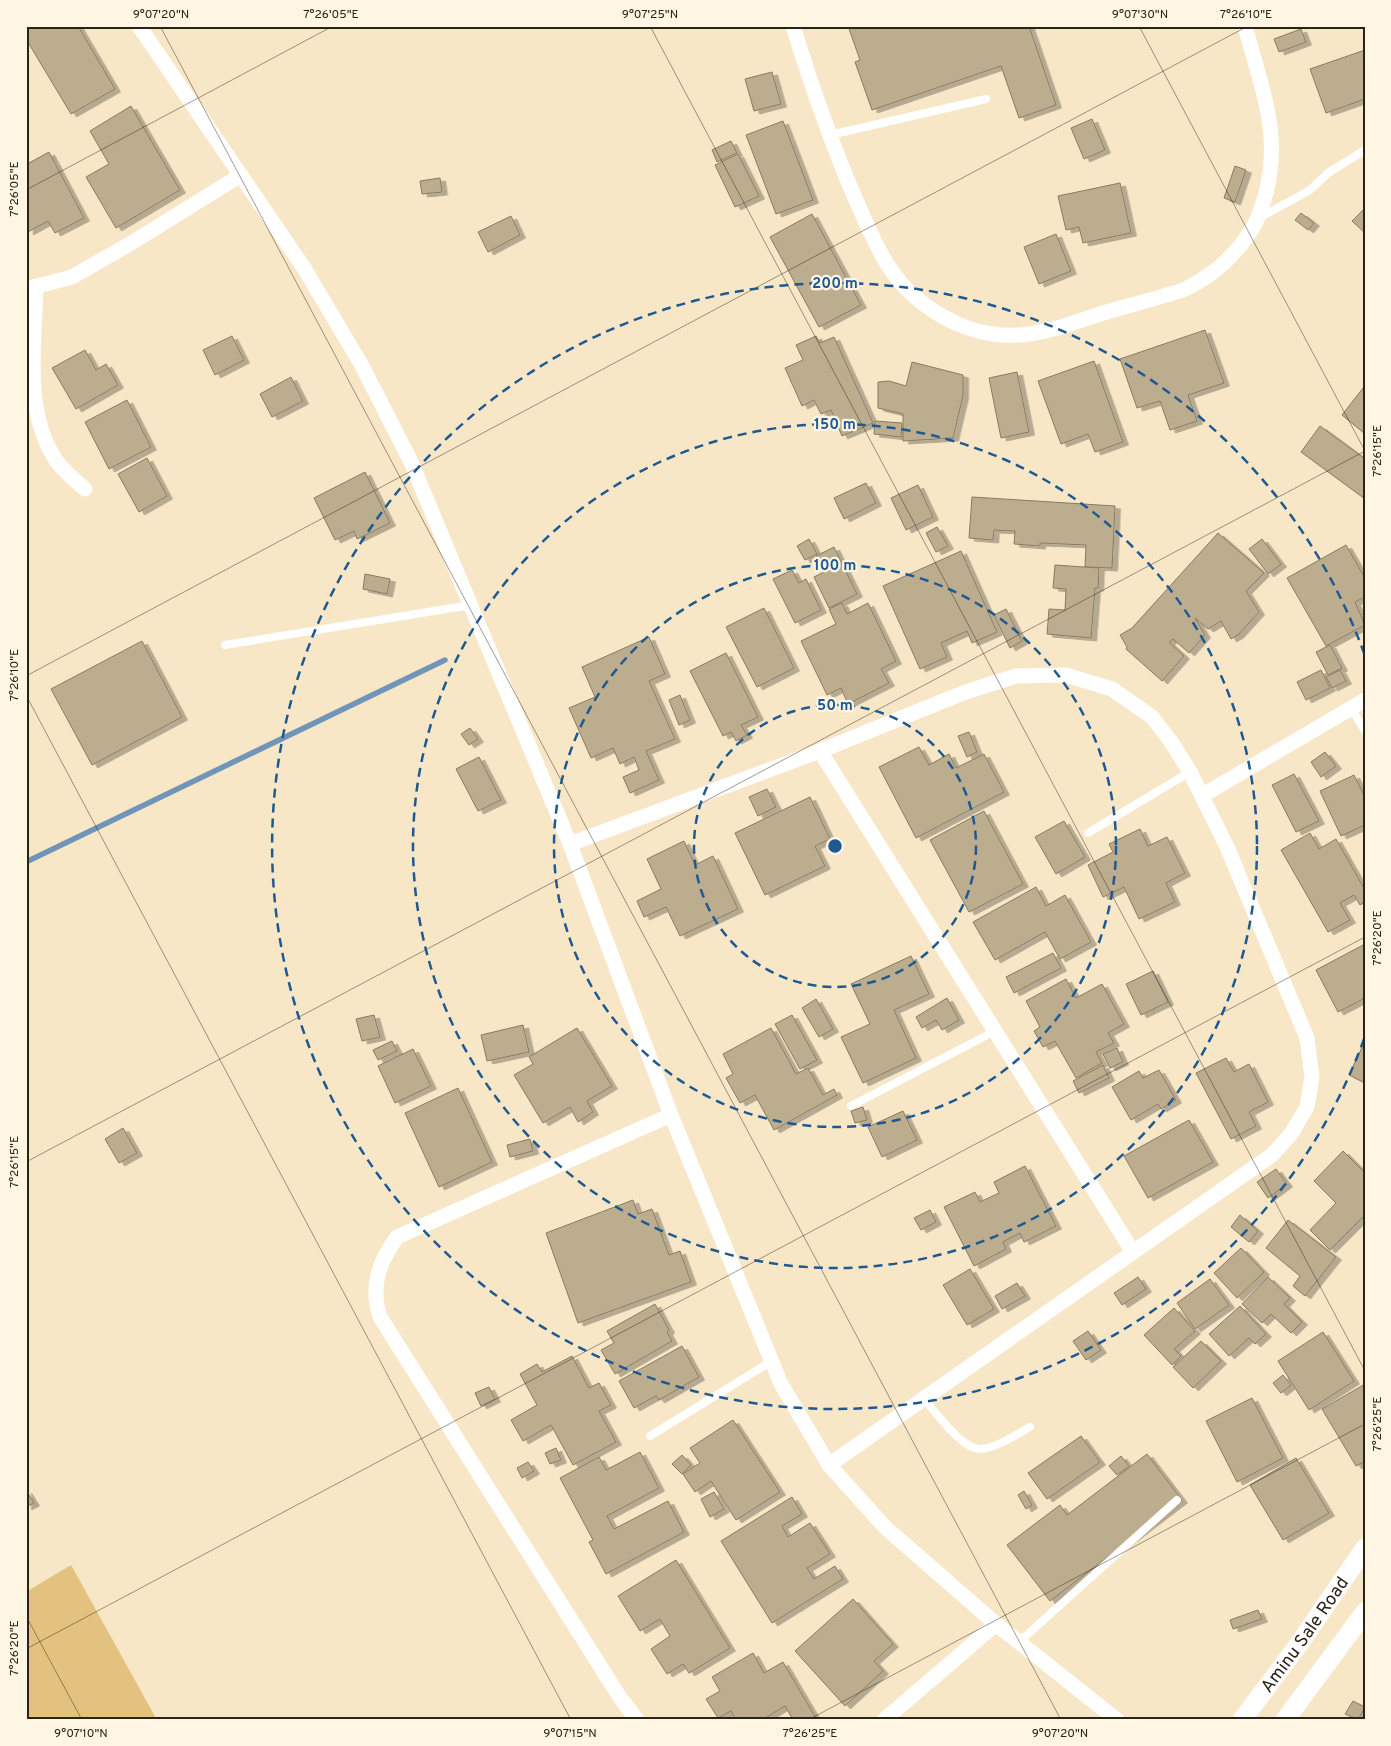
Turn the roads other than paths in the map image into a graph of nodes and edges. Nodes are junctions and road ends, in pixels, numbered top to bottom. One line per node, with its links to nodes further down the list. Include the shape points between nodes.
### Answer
1 (139, 26): 7 (street)
2 (793, 26): 5 (street, via 813,93)
3 (1245, 26): 8 (street, via 1272,127 1271,177)
4 (986, 98): 5 (lane)
5 (830, 135): 8 (street, via 873,239 890,270 921,302 944,318 975,331 1004,336 1041,332 1185,289 1217,269 1240,245)
6 (1365, 150): 8 (lane, via 1328,173 1310,190)
7 (241, 175): 9 (street, via 72,277); 11 (street, via 304,268 361,364 411,462)
8 (1258, 219)
9 (31, 288): 10 (street, via 33,376 45,440 56,461)
10 (85, 489)
11 (471, 605): 12 (lane); 20 (street)
12 (225, 645)
13 (1365, 700): 14 (street)
14 (1350, 708): 15 (lane); 18 (street)
15 (1365, 731)
16 (820, 751): 17 (street, via 963,693 1016,676 1066,675 1112,688 1152,717); 20 (street); 21 (street)
17 (1190, 772): 18 (street); 19 (lane)
18 (1203, 795): 24 (street, via 1307,1038 1312,1077 1307,1107 1291,1134 1272,1154)
19 (1088, 833)
20 (570, 844): 23 (street)
21 (995, 1031): 22 (lane); 24 (street)
22 (851, 1106)
23 (671, 1115): 25 (street); 35 (street, via 397,1237 378,1272 374,1301 380,1317)
24 (1133, 1252): 26 (street)
25 (772, 1361): 28 (lane); 29 (street, via 781,1384)
26 (924, 1399): 27 (lane, via 955,1434 973,1448 992,1446); 29 (street)
27 (1030, 1427)
28 (650, 1436)
29 (829, 1465): 33 (street, via 885,1527)
30 (1177, 1500): 34 (lane)
31 (1365, 1548): 38 (street, Aminu Sale Road)
32 (1365, 1612): 39 (street, Aminu Sale Road)
33 (996, 1624): 34 (street); 36 (street)
34 (1019, 1642): 37 (street)
35 (637, 1720)
36 (884, 1720)
37 (1117, 1720)
38 (1242, 1720)
39 (1286, 1720)

